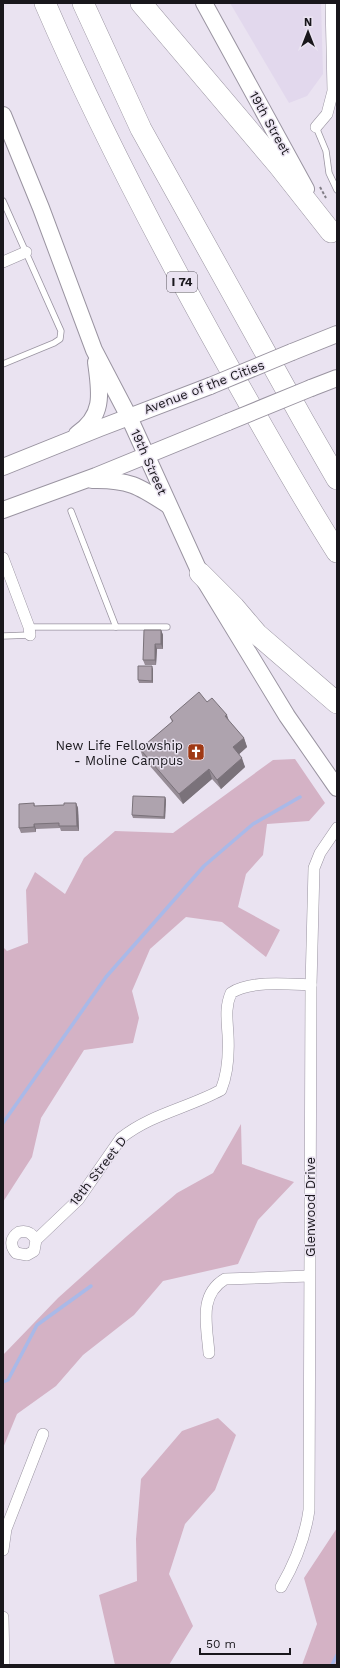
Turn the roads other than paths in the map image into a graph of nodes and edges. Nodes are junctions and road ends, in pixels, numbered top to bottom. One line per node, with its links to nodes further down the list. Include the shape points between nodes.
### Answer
1 (45, 3): 26 (highway, I 74, via 94,111 174,268 270,440)
2 (83, 3): 21 (highway, via 140,129)
3 (141, 3): 10 (highway, via 279,166)
4 (204, 3): 10 (main road, 19th Street)
5 (331, 3): 7 (street, via 333,91 327,114)
6 (3, 114): 14 (main road, 19th Street)
7 (316, 127): 8 (lane, via 326,151 329,173)
8 (337, 190)
9 (3, 201): 11 (lane)
10 (334, 237)
11 (26, 252): 12 (street); 15 (lane, via 61,331 60,339)
12 (3, 262)
13 (337, 334): 17 (main road, Avenue of the Cities, bridge)
14 (94, 350): 17 (main road, 19th Street); 18 (main road, via 100,393 99,404 87,427)
15 (3, 364)
16 (337, 378): 19 (main road, bridge)
17 (129, 417): 18 (main road, Avenue of the Cities); 19 (main road, 19th Street)
18 (63, 443): 20 (main road, Avenue of the Cities)
19 (146, 455): 22 (main road); 23 (main road, 19th Street)
20 (3, 467)
21 (337, 479)
22 (82, 481): 23 (main road, via 126,482 142,488); 24 (main road)
23 (170, 507): 28 (main road, 19th Street)
24 (3, 510)
25 (71, 511): 29 (lane)
26 (337, 552)
27 (3, 558): 31 (street)
28 (200, 573): 33 (highway, via 257,634); 34 (main road, 19th Street, via 287,716)
29 (116, 627): 30 (lane); 31 (lane)
30 (167, 627)
31 (29, 631): 32 (lane)
32 (3, 636)
33 (337, 703)
34 (337, 788)
35 (337, 828): 36 (street, Glenwood Drive, via 314,868)
36 (311, 985): 37 (street, 18th Street D, via 246,987 232,993 227,1002 228,1063 221,1090 155,1117 121,1138 78,1200); 38 (street, Glenwood Drive)
37 (36, 1240)
38 (310, 1276): 39 (street, via 225,1279 216,1284 207,1301); 42 (street, Glenwood Drive, via 310,1510 307,1528 294,1564)
39 (209, 1353)
40 (43, 1434): 41 (street, via 6,1529)
41 (3, 1550)
42 (281, 1587)
43 (3, 1617): 44 (street)
44 (4, 1665)

